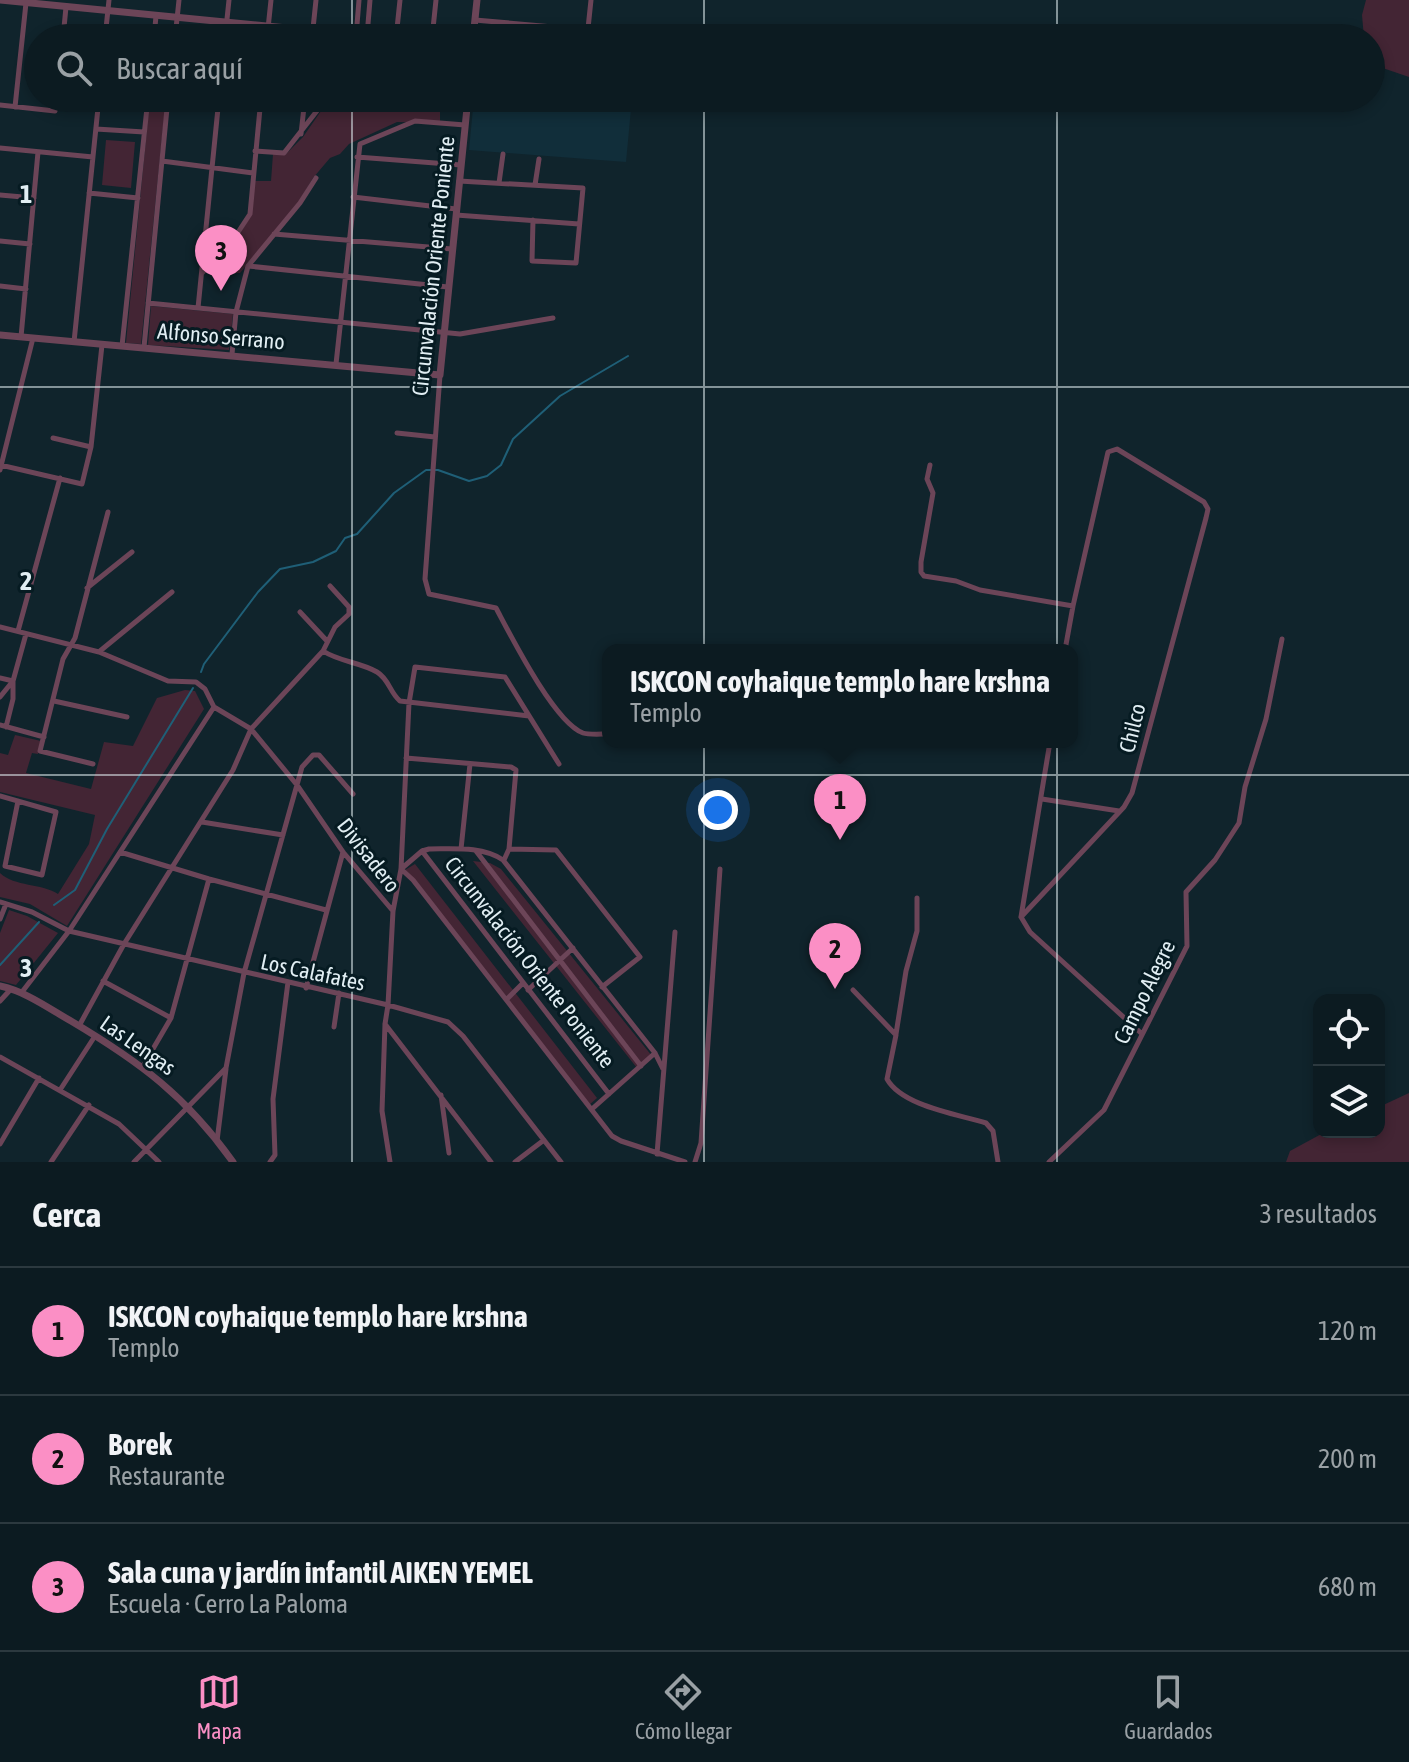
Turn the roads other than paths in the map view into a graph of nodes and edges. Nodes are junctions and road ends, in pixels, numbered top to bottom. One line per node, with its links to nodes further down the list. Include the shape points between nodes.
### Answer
1 (0, 0): 13 (street)
2 (109, 0): 15 (street)
3 (179, 0): 17 (street)
4 (229, 0): 19 (street)
5 (271, 0): 25 (street)
6 (316, 0): 26 (street)
7 (359, 0): 27 (street)
8 (370, 0): 28 (street)
9 (400, 0): 29 (street)
10 (436, 0): 30 (street)
11 (477, 0): 18 (street)
12 (591, 0): 33 (street)
13 (26, 3): 14 (street); 35 (street)
14 (66, 7): 15 (street); 20 (street)
15 (108, 11): 16 (street); 21 (street)
16 (156, 16): 17 (street); 22 (street)
17 (177, 18): 19 (street); 23 (street)
18 (475, 20): 31 (street); 32 (street)
19 (227, 22): 24 (street)
20 (64, 24)
21 (107, 24)
22 (155, 24)
23 (176, 24)
24 (248, 24)
25 (268, 24)
26 (313, 24)
27 (357, 24)
28 (368, 24)
29 (397, 24)
30 (433, 24)
31 (475, 24)
32 (520, 24)
33 (588, 24)
34 (0, 105): 35 (street)
35 (15, 107): 36 (street)
36 (24, 108)
37 (98, 112): 46 (street)
38 (146, 112): 47 (street)
39 (167, 112): 56 (street)
40 (218, 112): 58 (street)
41 (259, 112): 50 (street)
42 (303, 112): 48 (street)
43 (317, 112): 48 (street)
44 (466, 112): 45 (street, Circunvalación Oriente Poniente)
45 (465, 125): 54 (street, via 415,121 360,144); 57 (street, Circunvalación Oriente Poniente)
46 (96, 129): 47 (street); 53 (street)
47 (144, 132): 68 (street)
48 (301, 135): 50 (street, via 284,153)
49 (0, 148): 51 (street)
50 (255, 151): 59 (street)
51 (38, 152): 53 (street); 67 (street)
52 (503, 154): 62 (street)
53 (93, 157): 64 (street)
54 (357, 157): 57 (street); 66 (street)
55 (539, 159): 63 (street)
56 (162, 161): 58 (street); 83 (street)
57 (461, 165): 61 (street, Circunvalación Oriente Poniente)
58 (212, 168): 59 (street); 78 (street)
59 (253, 173): 78 (street, via 250,214)
60 (316, 178): 72 (street)
61 (459, 181): 62 (street); 69 (street, Circunvalación Oriente Poniente)
62 (499, 183): 63 (street)
63 (535, 185): 71 (street, via 583,188)
64 (89, 193): 68 (street); 92 (street)
65 (0, 195): 67 (street)
66 (353, 197): 69 (street); 73 (street)
67 (34, 198): 75 (street)
68 (138, 198): 94 (street)
69 (456, 212): 70 (street); 76 (street, Circunvalación Oriente Poniente)
70 (533, 220): 71 (street); 71 (street, via 532,261 576,263)
71 (579, 224)
72 (274, 234): 73 (street); 77 (street)
73 (349, 239): 76 (street); 79 (street)
74 (0, 241): 75 (street)
75 (30, 244): 82 (street)
76 (452, 249): 81 (street, Circunvalación Oriente Poniente)
77 (248, 266): 79 (street); 85 (street)
78 (201, 274): 84 (street)
79 (345, 276): 81 (street); 87 (street)
80 (0, 286): 82 (street)
81 (448, 287): 88 (street, Circunvalación Oriente Poniente)
82 (26, 289): 90 (street)
83 (148, 303): 84 (street); 95 (street)
84 (198, 308): 85 (street)
85 (236, 312): 87 (street); 96 (street)
86 (553, 318): 88 (street, via 460,334)
87 (340, 322): 88 (street); 97 (street)
88 (444, 332): 98 (street, Circunvalación Oriente Poniente)
89 (0, 335): 90 (street, Alfonso Serrano)
90 (21, 337): 91 (street, Alfonso Serrano)
91 (33, 338): 92 (street, Alfonso Serrano); 104 (street)
92 (74, 342): 93 (street, Alfonso Serrano)
93 (102, 345): 94 (street, Alfonso Serrano); 102 (street)
94 (122, 346): 95 (street, Alfonso Serrano)
95 (144, 347): 96 (street, Alfonso Serrano)
96 (232, 354): 97 (street, Alfonso Serrano)
97 (336, 364): 98 (street, Alfonso Serrano)
98 (440, 375): 100 (street, Circunvalación Oriente Poniente)
99 (397, 433): 100 (street)
100 (435, 437): 132 (street, Circunvalación Oriente Poniente, via 425,579 429,594 496,608 528,668 566,721 583,733)
101 (53, 438): 102 (street)
102 (91, 447): 105 (street, via 82,484)
103 (930, 465): 111 (street, via 927,479 933,493 921,562 924,576)
104 (0, 466): 105 (street)
105 (60, 478): 114 (street)
106 (108, 512): 109 (street)
107 (132, 552): 109 (street)
108 (330, 586): 117 (street, via 350,610)
109 (87, 588): 119 (street)
110 (172, 592): 121 (street)
111 (1073, 606): 118 (street); 144 (street, Chilco, via 1108,452 1123,452 1204,502 1208,509 1132,793)
112 (300, 612): 117 (street)
113 (0, 627): 114 (street)
114 (18, 632): 115 (street)
115 (26, 634): 119 (street); 123 (street)
116 (1282, 639): 190 (street, Campo Alegre, via 1239,823 1186,892 1187,946)
117 (327, 641): 120 (street)
118 (1066, 644)
119 (71, 645): 121 (street); 125 (street)
120 (323, 651): 126 (street, via 376,672 396,698); 131 (street)
121 (99, 652): 127 (street, Divisadero, via 168,681 196,682)
122 (0, 678): 123 (street)
123 (13, 681): 124 (street); 130 (street)
124 (0, 697)
125 (54, 701): 129 (street); 133 (street)
126 (409, 703): 128 (street); 128 (street, via 415,667 505,677); 135 (street)
127 (214, 707): 131 (street, Divisadero); 151 (street)
128 (530, 716): 138 (street)
129 (127, 717)
130 (3, 726): 133 (street)
131 (251, 729): 139 (street, Divisadero); 145 (street)
132 (602, 734)
133 (44, 737): 136 (street, via 40,751)
134 (1049, 748): 142 (street)
135 (406, 758): 137 (street); 155 (street)
136 (93, 764)
137 (470, 764): 147 (street); 148 (street, via 516,770)
138 (559, 764)
139 (297, 785): 140 (street, via 302,767 317,755); 146 (street); 152 (street, Divisadero)
140 (353, 794)
141 (0, 796): 143 (street)
142 (1041, 799): 144 (street); 163 (street)
143 (18, 801): 143 (street, via 5,866 42,875 56,812)
144 (1120, 811): 163 (street, Chilco)
145 (202, 822): 146 (street); 154 (street)
146 (283, 835): 158 (street)
147 (461, 849): 149 (street); 150 (street)
148 (509, 849): 153 (street); 176 (street, via 556,850 640,957)
149 (475, 850): 153 (street); 170 (street)
150 (422, 851): 155 (street); 174 (street, Circunvalación Oriente Poniente)
151 (120, 852): 154 (street); 165 (street)
152 (343, 852): 161 (street); 162 (street, Divisadero)
153 (503, 860): 168 (street)
154 (173, 869): 157 (street); 167 (street)
155 (401, 869): 162 (street); 183 (street)
156 (720, 869): 222 (street, via 701,1143)
157 (209, 879): 158 (street); 169 (street)
158 (266, 894): 161 (street); 171 (street)
159 (917, 898): 191 (street, via 917,931)
160 (3, 903): 164 (street); 165 (street, Los Calafates)
161 (326, 910): 177 (street)
162 (393, 911): 185 (street, Divisadero)
163 (1021, 917): 190 (street, via 1030,932)
164 (0, 919)
165 (69, 931): 167 (street, Los Calafates); 181 (street)
166 (675, 932): 198 (street)
167 (124, 944): 169 (street, Los Calafates); 172 (street)
168 (573, 948): 170 (street); 176 (street)
169 (187, 959): 171 (street, Los Calafates); 186 (street)
170 (559, 962): 179 (street); 196 (street)
171 (244, 973): 173 (street, Los Calafates); 197 (street)
172 (103, 981): 186 (street); 188 (street)
173 (288, 982): 177 (street, Los Calafates); 216 (street, via 273,1099 275,1155)
174 (523, 983): 179 (street, Circunvalación Oriente Poniente); 183 (street)
175 (0, 986): 178 (street, Las Lengas)
176 (602, 987): 193 (street)
177 (306, 988): 182 (street, Los Calafates)
178 (11, 989): 181 (street, Las Lengas); 184 (street)
179 (528, 990): 202 (street, Circunvalación Oriente Poniente)
180 (853, 990): 191 (street)
181 (22, 992): 188 (street, Las Lengas)
182 (339, 993): 185 (street, Los Calafates); 189 (street)
183 (507, 999): 205 (street)
184 (0, 1001)
185 (388, 1005): 187 (street, Divisadero); 206 (street, Los Calafates, via 448,1022)
186 (171, 1018): 195 (street)
187 (385, 1024): 201 (street); 217 (street, Divisadero, via 382,1111)
188 (79, 1026): 192 (street, Las Lengas)
189 (334, 1027)
190 (1141, 1033): 224 (street, Campo Alegre, via 1104,1110)
191 (896, 1035): 223 (street, via 887,1079 892,1088 903,1098 986,1123 993,1131)
192 (95, 1036): 195 (street, Las Lengas); 200 (street)
193 (655, 1053): 196 (street); 198 (street)
194 (0, 1057): 199 (street)
195 (143, 1066): 204 (street, Las Lengas)
196 (641, 1066): 202 (street)
197 (226, 1068): 204 (street); 207 (street)
198 (663, 1069): 211 (street)
199 (39, 1078): 200 (street); 208 (street)
200 (60, 1090): 203 (street)
201 (441, 1094): 210 (street); 218 (street)
202 (609, 1094): 205 (street)
203 (89, 1105): 209 (street); 212 (street)
204 (188, 1105): 207 (street, Las Lengas); 209 (street)
205 (592, 1109): 211 (street, via 612,1136)
206 (544, 1140): 219 (street); 220 (street, Los Calafates)
207 (217, 1141): 215 (street, Las Lengas)
208 (0, 1144)
209 (146, 1149): 213 (street); 214 (street)
210 (449, 1153)
211 (657, 1154): 221 (street)
212 (51, 1162)
213 (134, 1162)
214 (159, 1162)
215 (233, 1162)
216 (270, 1162)
217 (390, 1162)
218 (491, 1162)
219 (515, 1162)
220 (561, 1162)
221 (685, 1162)
222 (695, 1162)
223 (998, 1162)
224 (1049, 1162)

